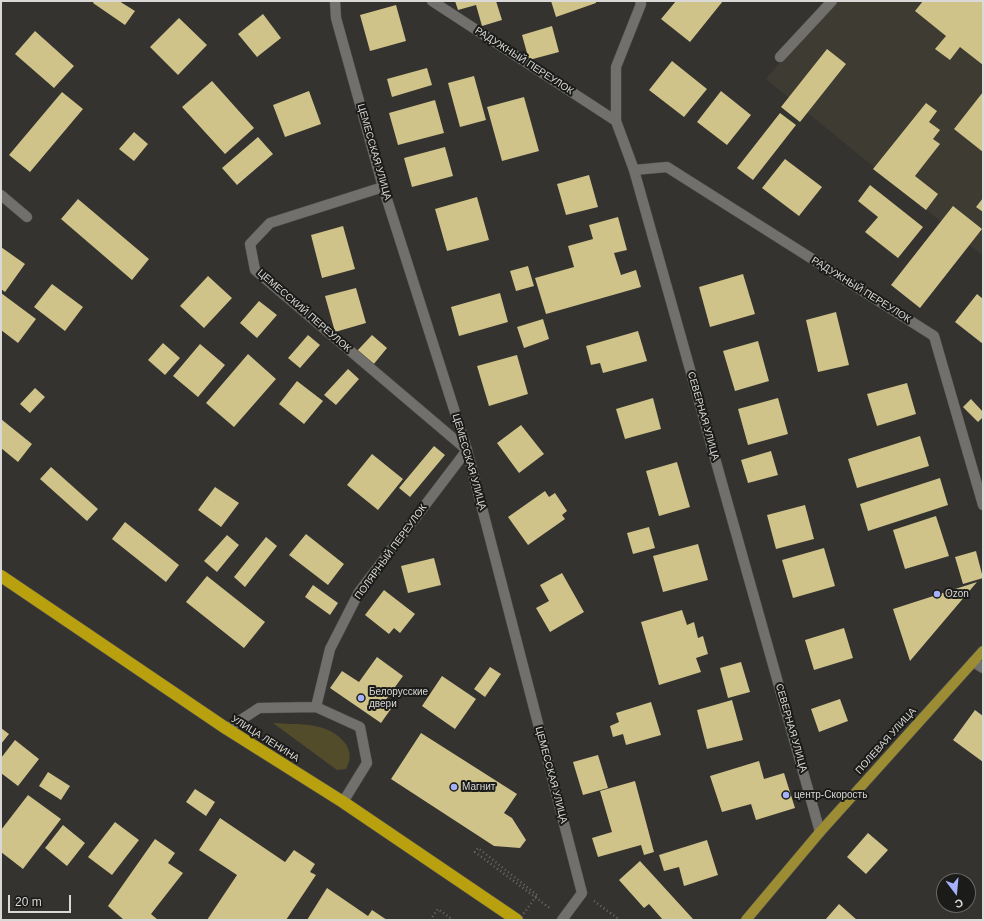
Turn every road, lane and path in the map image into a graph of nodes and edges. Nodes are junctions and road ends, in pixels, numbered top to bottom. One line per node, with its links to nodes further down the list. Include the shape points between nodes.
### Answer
1 (335, 1): 8 (street, ЦЕМЕССКАЯ УЛИЦА, via 336,18)
2 (432, 1): 6 (street, РАДУЖНЫЙ ПЕРЕУЛОК)
3 (832, 1): 5 (street)
4 (642, 2): 6 (street, СЕВЕРНАЯ УЛИЦА, via 616,67)
5 (780, 57)
6 (616, 121): 7 (street, СЕВЕРНАЯ УЛИЦА)
7 (634, 170): 12 (street, РАДУЖНЫЙ ПЕРЕУЛОК, via 667,168 934,336); 20 (street, СЕВЕРНАЯ УЛИЦА)
8 (383, 187): 11 (street, ЦЕМЕССКАЯ УЛИЦА); 11 (street, ЦЕМЕССКИЙ ПЕРЕУЛОК, via 270,223 250,244 255,270)
9 (1, 195): 10 (street)
10 (27, 217)
11 (467, 450): 17 (street, ПОЛЯРНЫЙ ПЕРЕУЛОК, via 359,592 330,649); 21 (street, ЦЕМЕССКАЯ УЛИЦА)
12 (983, 505)
13 (1, 576): 18 (highway, УЛИЦА ЛЕНИНА)
14 (983, 651): 15 (main road, ПОЛЕВАЯ УЛИЦА)
15 (973, 662): 16 (street); 20 (main road, ПОЛЕВАЯ УЛИЦА)
16 (983, 668)
17 (316, 707): 18 (street, via 259,708); 19 (street, via 360,727 367,763)
18 (227, 729): 19 (highway, УЛИЦА ЛЕНИНА)
19 (343, 802): 25 (highway, УЛИЦА ЛЕНИНА)
20 (820, 832): 27 (main road, ПОЛЕВАЯ УЛИЦА)
21 (582, 893): 22 (street); 26 (path)
22 (562, 919): 25 (path, bridge, via 475,852 478,848 537,896)
23 (430, 920): 24 (path, via 438,909)
24 (453, 920)
25 (518, 920)
26 (620, 920)
27 (746, 920)

